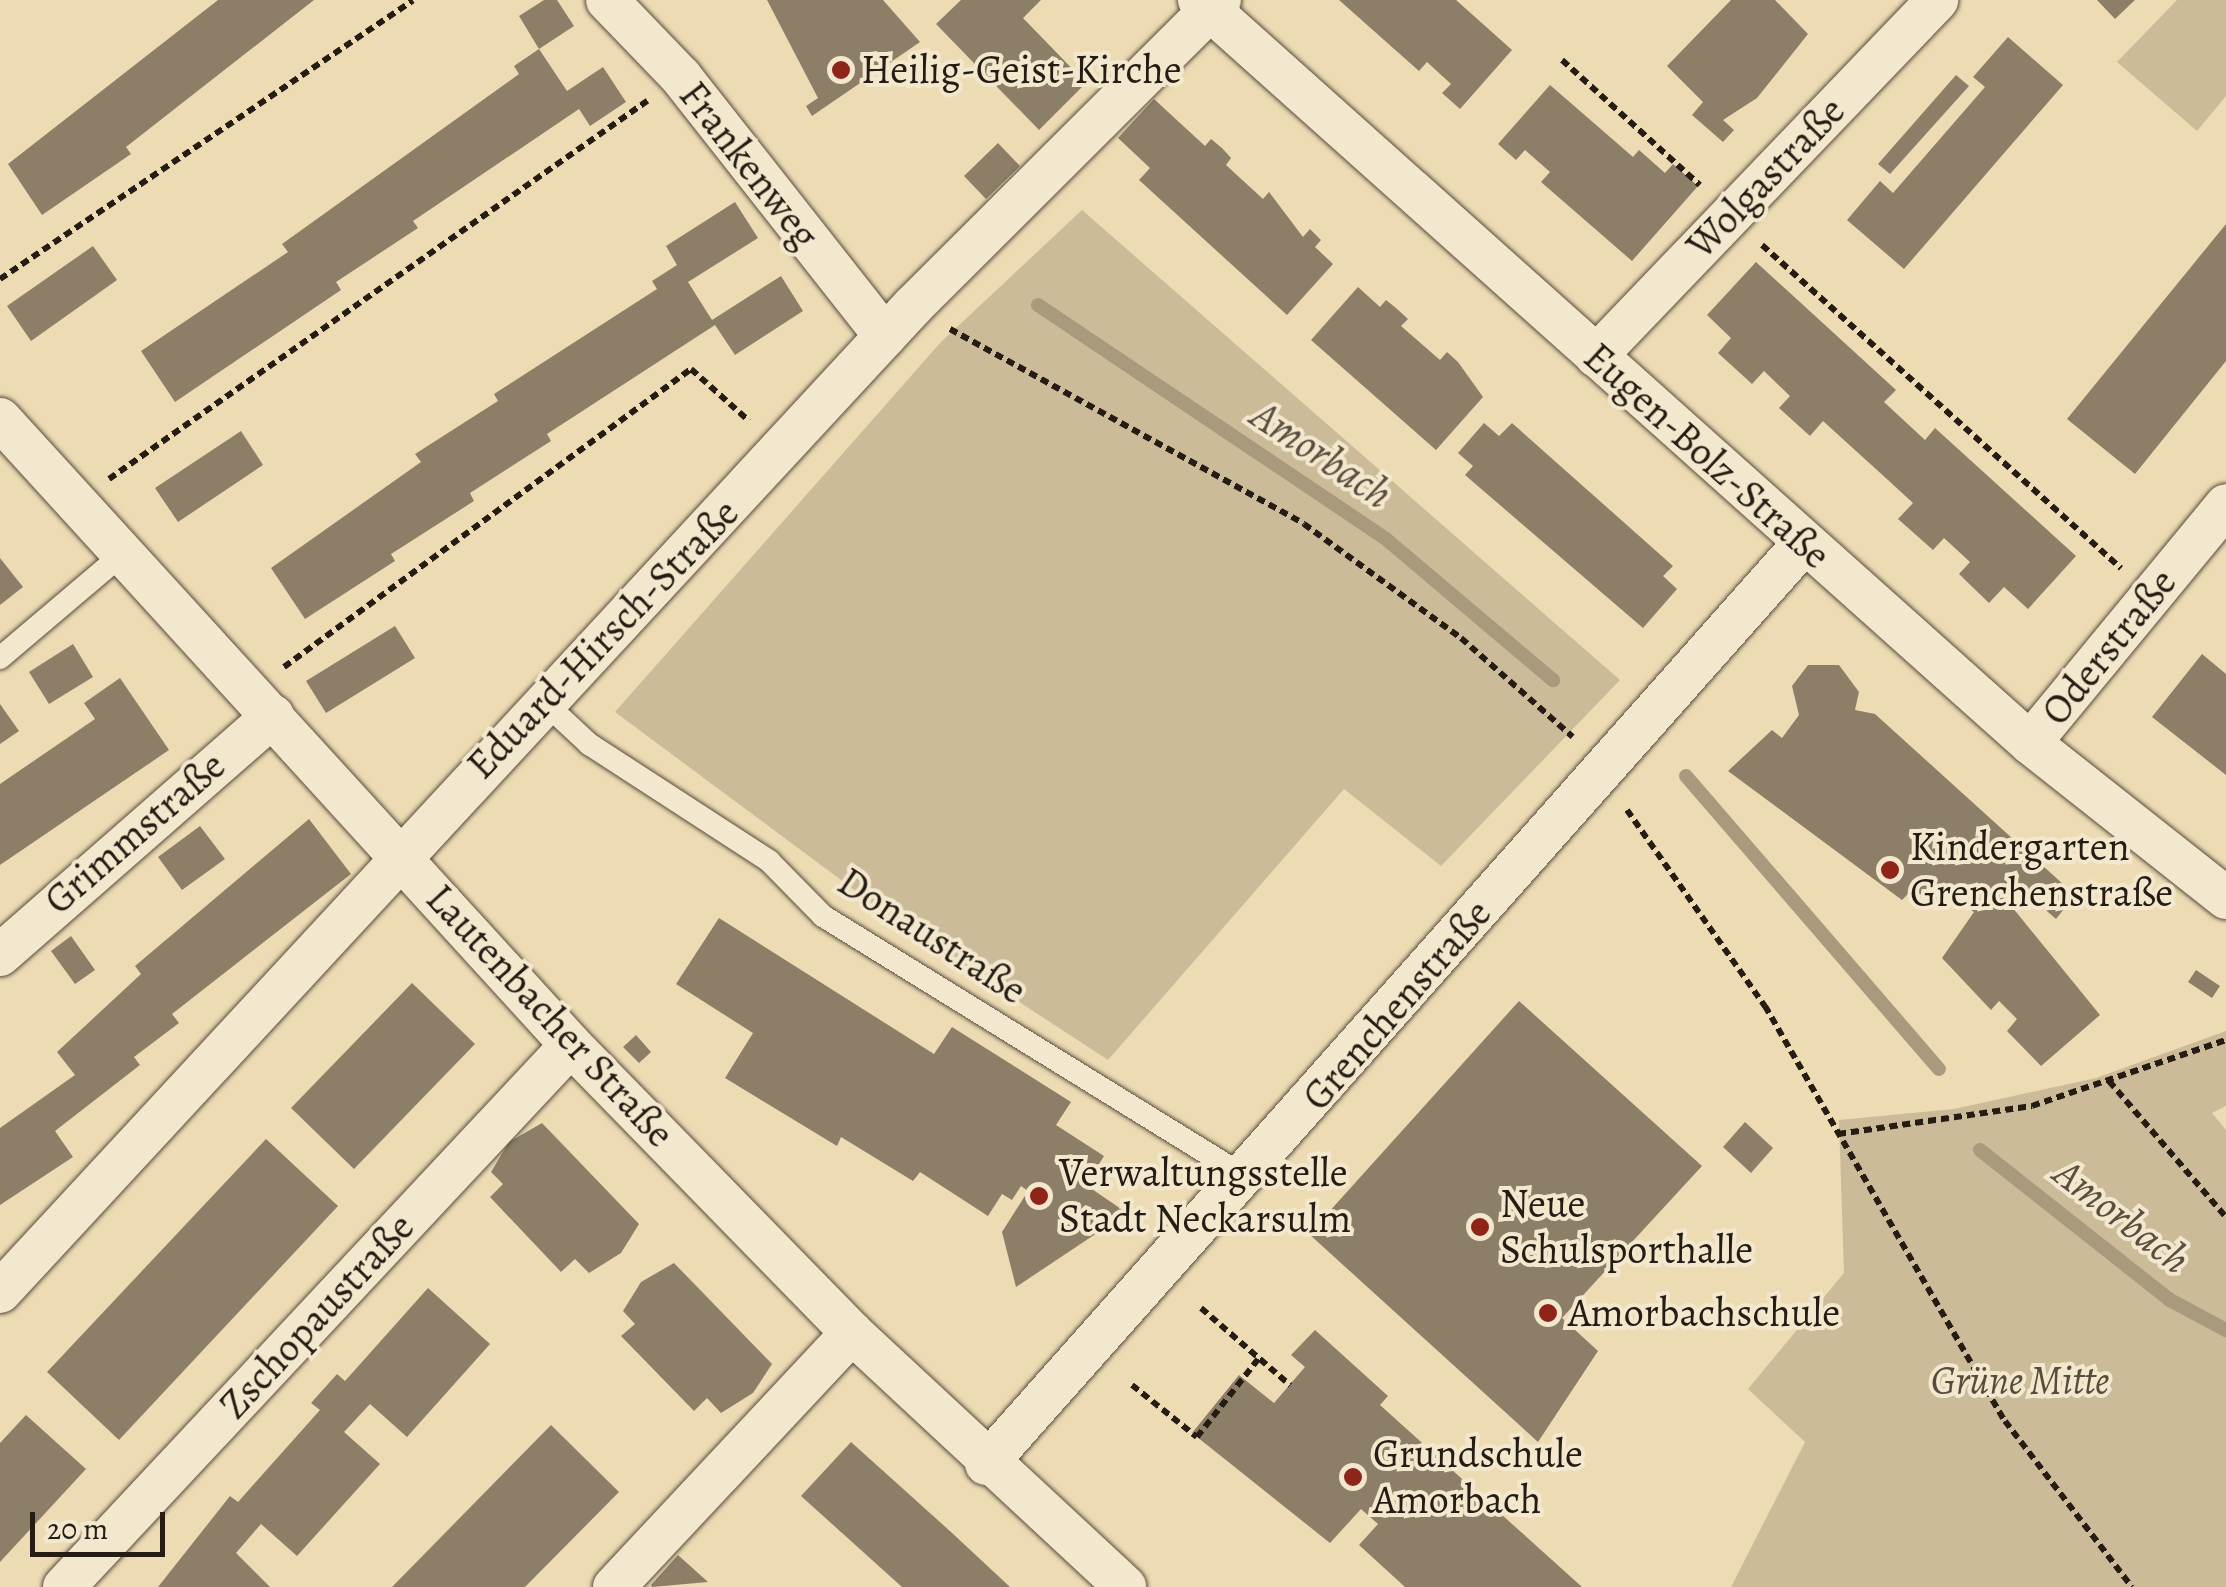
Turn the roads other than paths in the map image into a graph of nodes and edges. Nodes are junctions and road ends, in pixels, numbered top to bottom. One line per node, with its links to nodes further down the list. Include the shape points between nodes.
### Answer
1 (606, 0): 4 (street, Frankenweg, via 681,78)
2 (1938, 0): 5 (street, Wolgastraße)
3 (1210, 3): 4 (street, Eduard-Hirsch-Straße); 5 (street, Eugen-Bolz-Straße)
4 (885, 336): 11 (street, Eduard-Hirsch-Straße)
5 (1596, 356): 8 (street, Eugen-Bolz-Straße)
6 (0, 419): 9 (street, Lautenbacher Straße)
7 (2226, 505): 13 (street, Oderstraße)
8 (1803, 544): 13 (street, Eugen-Bolz-Straße); 18 (street, Grenchenstraße)
9 (126, 551): 10 (lane); 12 (street, Lautenbacher Straße)
10 (0, 658)
11 (544, 702): 14 (street, Eduard-Hirsch-Straße); 18 (lane, Donaustraße, via 589,744 769,861 823,916)
12 (262, 704): 14 (street, Lautenbacher Straße); 16 (street, Grimmstraße)
13 (2030, 743): 15 (street, Eugen-Bolz-Straße)
14 (403, 857): 17 (street, Lautenbacher Straße); 19 (street, Eduard-Hirsch-Straße)
15 (2226, 898)
16 (0, 955)
17 (571, 1044): 20 (street, Lautenbacher Straße); 22 (street, Zschopaustraße)
18 (1246, 1178): 21 (street, Grenchenstraße)
19 (0, 1292)
20 (852, 1333): 21 (street, Lautenbacher Straße); 23 (street)
21 (986, 1464): 24 (street, Lautenbacher Straße)
22 (64, 1587)
23 (614, 1587)
24 (1125, 1587)

